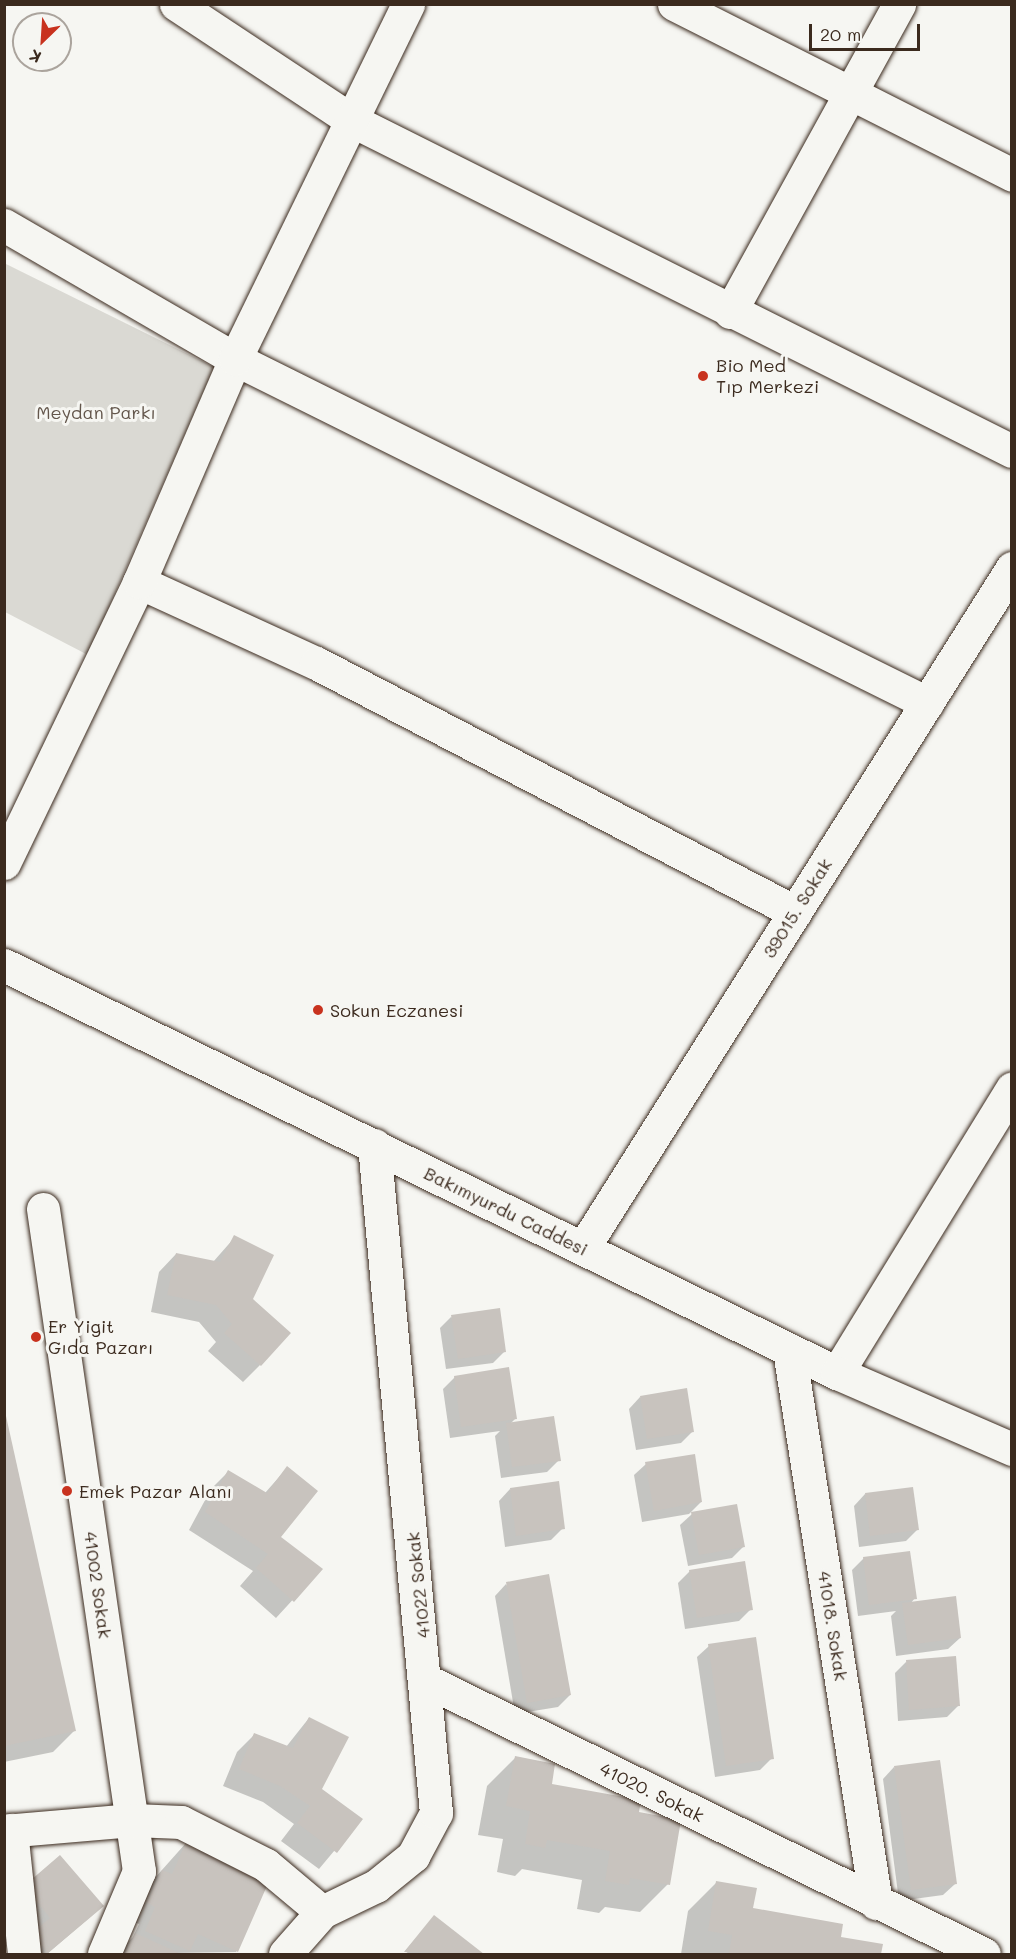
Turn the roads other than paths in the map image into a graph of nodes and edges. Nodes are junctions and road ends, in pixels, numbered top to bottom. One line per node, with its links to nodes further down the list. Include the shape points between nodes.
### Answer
1 (176, 4): 6 (street)
2 (408, 4): 6 (street)
3 (674, 4): 5 (street)
4 (899, 4): 5 (street)
5 (850, 93): 7 (street); 9 (street)
6 (351, 120): 9 (street); 10 (street)
7 (1011, 175)
8 (4, 225): 10 (street)
9 (730, 312): 11 (street)
10 (235, 359): 13 (street); 14 (street)
11 (1011, 451)
12 (1011, 568): 14 (street, 39015. Sokak)
13 (139, 582): 15 (street); 16 (street, via 316,663)
14 (927, 703): 16 (street, 39015. Sokak)
15 (4, 863)
16 (795, 912): 21 (street, 39015. Sokak)
17 (4, 965): 19 (street, Bakımyurdu Caddesi)
18 (1011, 1089): 23 (street)
19 (374, 1145): 21 (street, Bakımyurdu Caddesi); 25 (street, 41022 Sokak)
20 (43, 1209): 26 (street, 41002 Sokak)
21 (583, 1248): 22 (street, Bakımyurdu Caddesi)
22 (789, 1350): 23 (street, Bakımyurdu Caddesi); 28 (street, 41018. Sokak)
23 (837, 1373): 24 (street, Bakımyurdu Caddesi)
24 (1011, 1449)
25 (427, 1681): 28 (street, 41020. Sokak); 29 (street, 41022 Sokak, via 436,1813 413,1856 376,1886)
26 (133, 1820): 27 (street); 29 (street, via 181,1822 266,1865); 32 (street, 41002 Sokak, via 139,1871)
27 (8, 1831): 31 (street)
28 (876, 1903): 33 (street, 41020. Sokak)
29 (322, 1912): 30 (street, 41022 Sokak)
30 (290, 1952)
31 (24, 1954)
32 (104, 1954)
33 (984, 1954)

